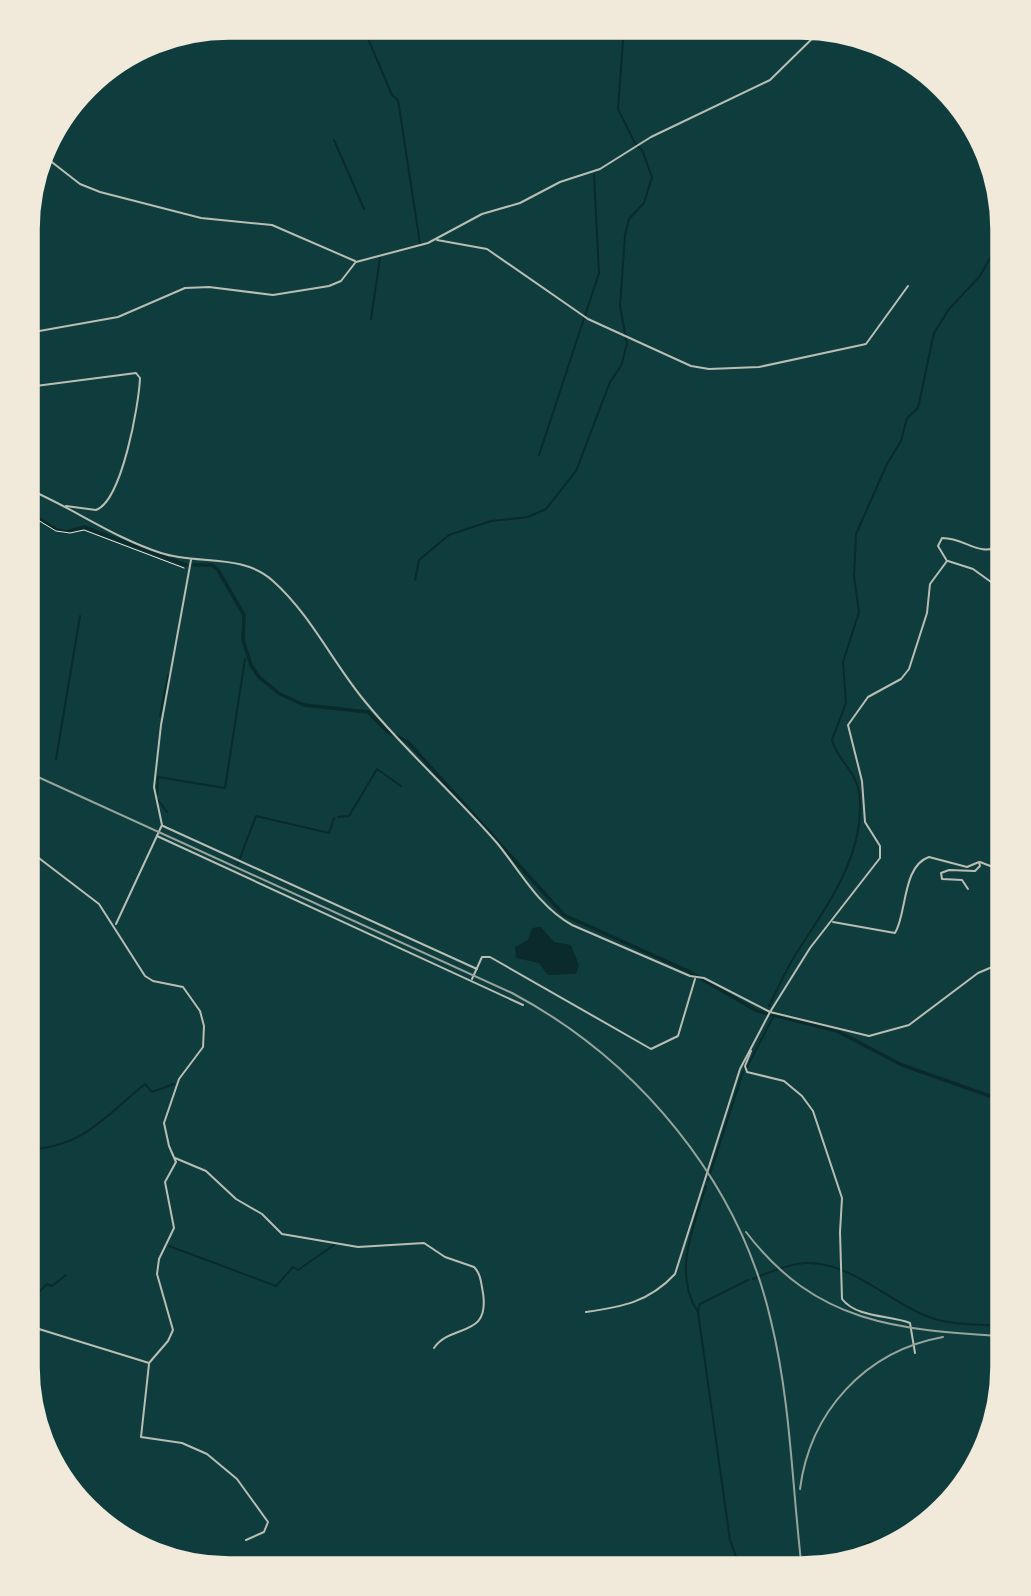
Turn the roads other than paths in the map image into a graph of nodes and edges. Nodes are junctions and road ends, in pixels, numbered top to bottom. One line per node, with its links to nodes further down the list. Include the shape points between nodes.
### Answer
1 (812, 39): 3 (street, via 770,80 636,146 600,169 482,214)
2 (51, 162): 4 (street, via 89,188 134,203 201,218 271,225)
3 (437, 240): 4 (street); 5 (street, via 487,249 588,319 698,368 759,367 866,344)
4 (356, 262): 6 (street, via 341,281 329,286 265,295 186,288 118,317)
5 (908, 286)
6 (38, 331)
7 (38, 385): 9 (street, via 119,373 136,373 140,378 131,438 106,502 96,510)
8 (38, 493): 9 (street)
9 (66, 506): 11 (street, via 160,553)
10 (992, 551): 12 (street, via 942,538 938,546)
11 (191, 559): 14 (street, via 154,787); 26 (street, via 239,564 273,580 329,648 355,690 474,817 559,917)
12 (947, 561): 13 (street, via 973,569); 20 (street, via 930,584 909,669 901,679 868,696 848,725 862,781 865,822 882,851)
13 (992, 583)
14 (162, 825): 15 (street); 25 (street)
15 (158, 836): 23 (street); 27 (street)
16 (38, 857): 23 (street, via 90,895)
17 (979, 862): 18 (street); 19 (street, via 975,871 941,873 945,880 962,880); 22 (street, via 967,867 931,857 922,859 911,877 895,933)
18 (992, 867)
19 (968, 889)
20 (853, 895): 21 (street); 22 (street)
21 (856, 898)
22 (832, 921): 29 (street)
23 (115, 926): 31 (street, via 145,976 183,987 203,1021 203,1047 179,1079 165,1117 164,1130)
24 (992, 967): 29 (street, via 916,1021 887,1033 861,1035)
25 (477, 969): 26 (street, via 482,957 490,957 651,1049 678,1036); 27 (street)
26 (695, 977): 29 (street)
27 (471, 980): 28 (street)
28 (523, 1005)
29 (769, 1014): 30 (street)
30 (752, 1047): 32 (street, via 732,1091 675,1273 641,1301); 35 (street, via 746,1071 784,1081 813,1111 842,1198 844,1303 910,1323)
31 (174, 1157): 34 (street, via 206,1171 282,1234 358,1247 424,1243 445,1257 474,1267 481,1278 481,1318); 36 (street, via 176,1166 165,1182 173,1233 159,1259 157,1274 173,1330)
32 (586, 1312)
33 (38, 1329): 36 (street)
34 (434, 1348)
35 (915, 1353)
36 (149, 1363): 37 (street, via 141,1437 195,1448 233,1475 268,1522 264,1532)
37 (246, 1540)

